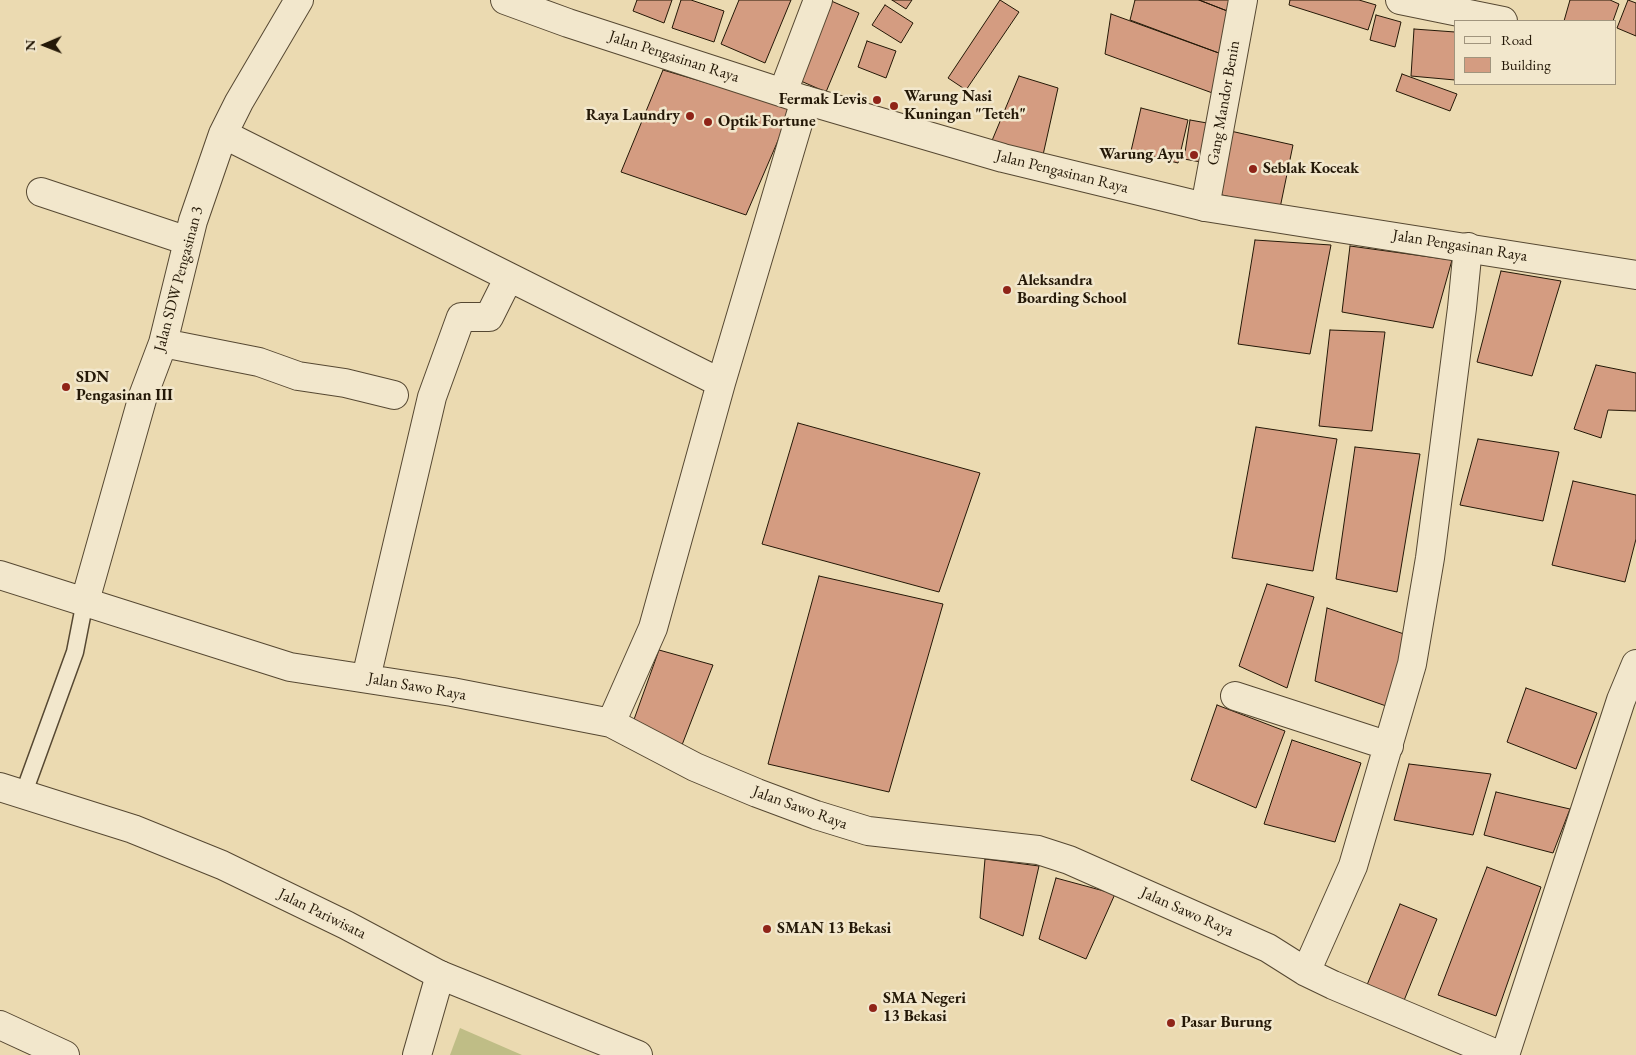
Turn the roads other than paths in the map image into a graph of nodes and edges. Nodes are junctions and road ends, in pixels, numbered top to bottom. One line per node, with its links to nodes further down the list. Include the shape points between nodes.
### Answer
1 (299, 0): 8 (street, Jalan SDW Pengasinan 3)
2 (505, 0): 7 (street, Jalan Pengasinan Raya)
3 (818, 0): 7 (street)
4 (1243, 0): 10 (street, Gang Mandor Benin)
5 (1400, 0): 6 (street)
6 (1498, 20)
7 (794, 96): 10 (street, Jalan Pengasinan Raya, via 1003,158); 16 (street)
8 (223, 134): 11 (street, Jalan SDW Pengasinan 3); 14 (street)
9 (41, 192): 11 (street)
10 (1205, 207): 12 (street, Jalan Pengasinan Raya)
11 (188, 242): 15 (street, Jalan SDW Pengasinan 3)
12 (1468, 247): 13 (street, Jalan Pengasinan Raya); 24 (street, via 1430,558 1412,664)
13 (1636, 275)
14 (509, 277): 16 (street); 21 (street, via 489,317 461,317 432,397)
15 (163, 343): 17 (street, via 259,362 298,376); 19 (street, Jalan SDW Pengasinan 3, via 142,396)
16 (721, 383): 23 (street, via 653,628)
17 (394, 395)
18 (0, 576): 19 (street, Jalan Sawo Raya)
19 (85, 601): 21 (street, Jalan Sawo Raya, via 290,666); 25 (lane, via 75,652)
20 (1636, 664): 33 (street, via 1621,700)
21 (366, 678): 23 (street, Jalan Sawo Raya)
22 (1235, 696): 24 (street)
23 (611, 723): 26 (street, Jalan Sawo Raya, via 695,767 774,800 851,826 868,831 1038,850 1069,860 1268,948)
24 (1389, 746): 26 (street, via 1353,866)
25 (11, 791): 27 (street, Jalan Pariwisata, via 133,829 222,865)
26 (1306, 972): 32 (street, Jalan Sawo Raya)
27 (440, 975): 30 (street); 31 (street, Jalan Pariwisata)
28 (0, 1025): 29 (street)
29 (65, 1055)
30 (416, 1055)
31 (638, 1055)
32 (1499, 1055)
33 (1505, 1055)

